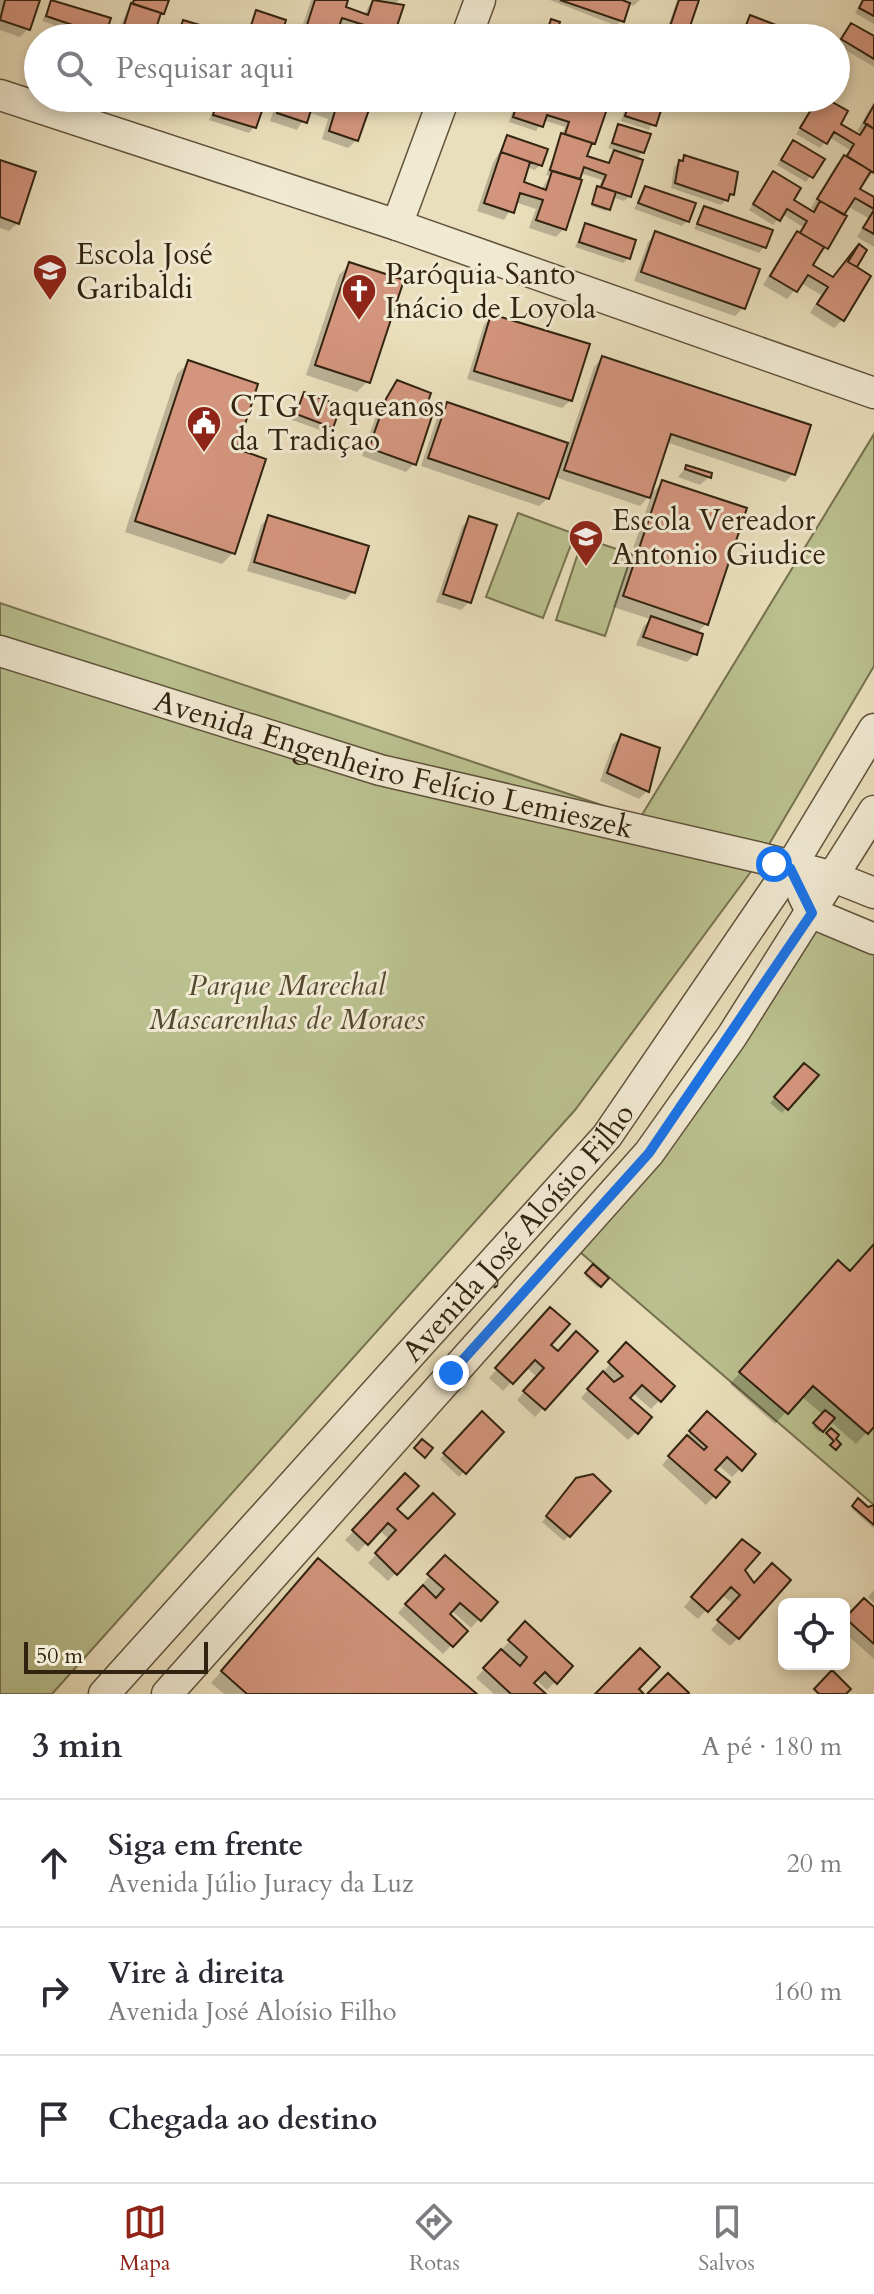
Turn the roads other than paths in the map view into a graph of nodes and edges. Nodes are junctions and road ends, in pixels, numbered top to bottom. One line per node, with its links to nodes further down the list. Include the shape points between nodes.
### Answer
1 (480, 0): 2 (street)
2 (471, 24)
3 (0, 95): 4 (street)
4 (24, 103)
5 (52, 112): 7 (street)
6 (439, 112): 7 (street)
7 (397, 225): 8 (street)
8 (874, 392)
9 (0, 651): 12 (street, Avenida Engenheiro Felício Lemieszek, via 380,770)
10 (874, 729): 12 (street, Avenida José Aloísio Filho)
11 (874, 811): 13 (street, Avenida José Aloísio Filho)
12 (790, 868): 13 (street, Avenida Engenheiro Felício Lemieszek); 15 (street); 17 (street, Avenida José Aloísio Filho, via 607,1136)
13 (834, 877): 14 (street, Avenida Engenheiro Felício Lemieszek); 15 (street, Avenida José Aloísio Filho)
14 (874, 893)
15 (812, 913): 16 (street); 19 (street, Avenida José Aloísio Filho, via 649,1153)
16 (874, 939)
17 (114, 1683): 18 (street)
18 (148, 1694)
19 (167, 1694)

